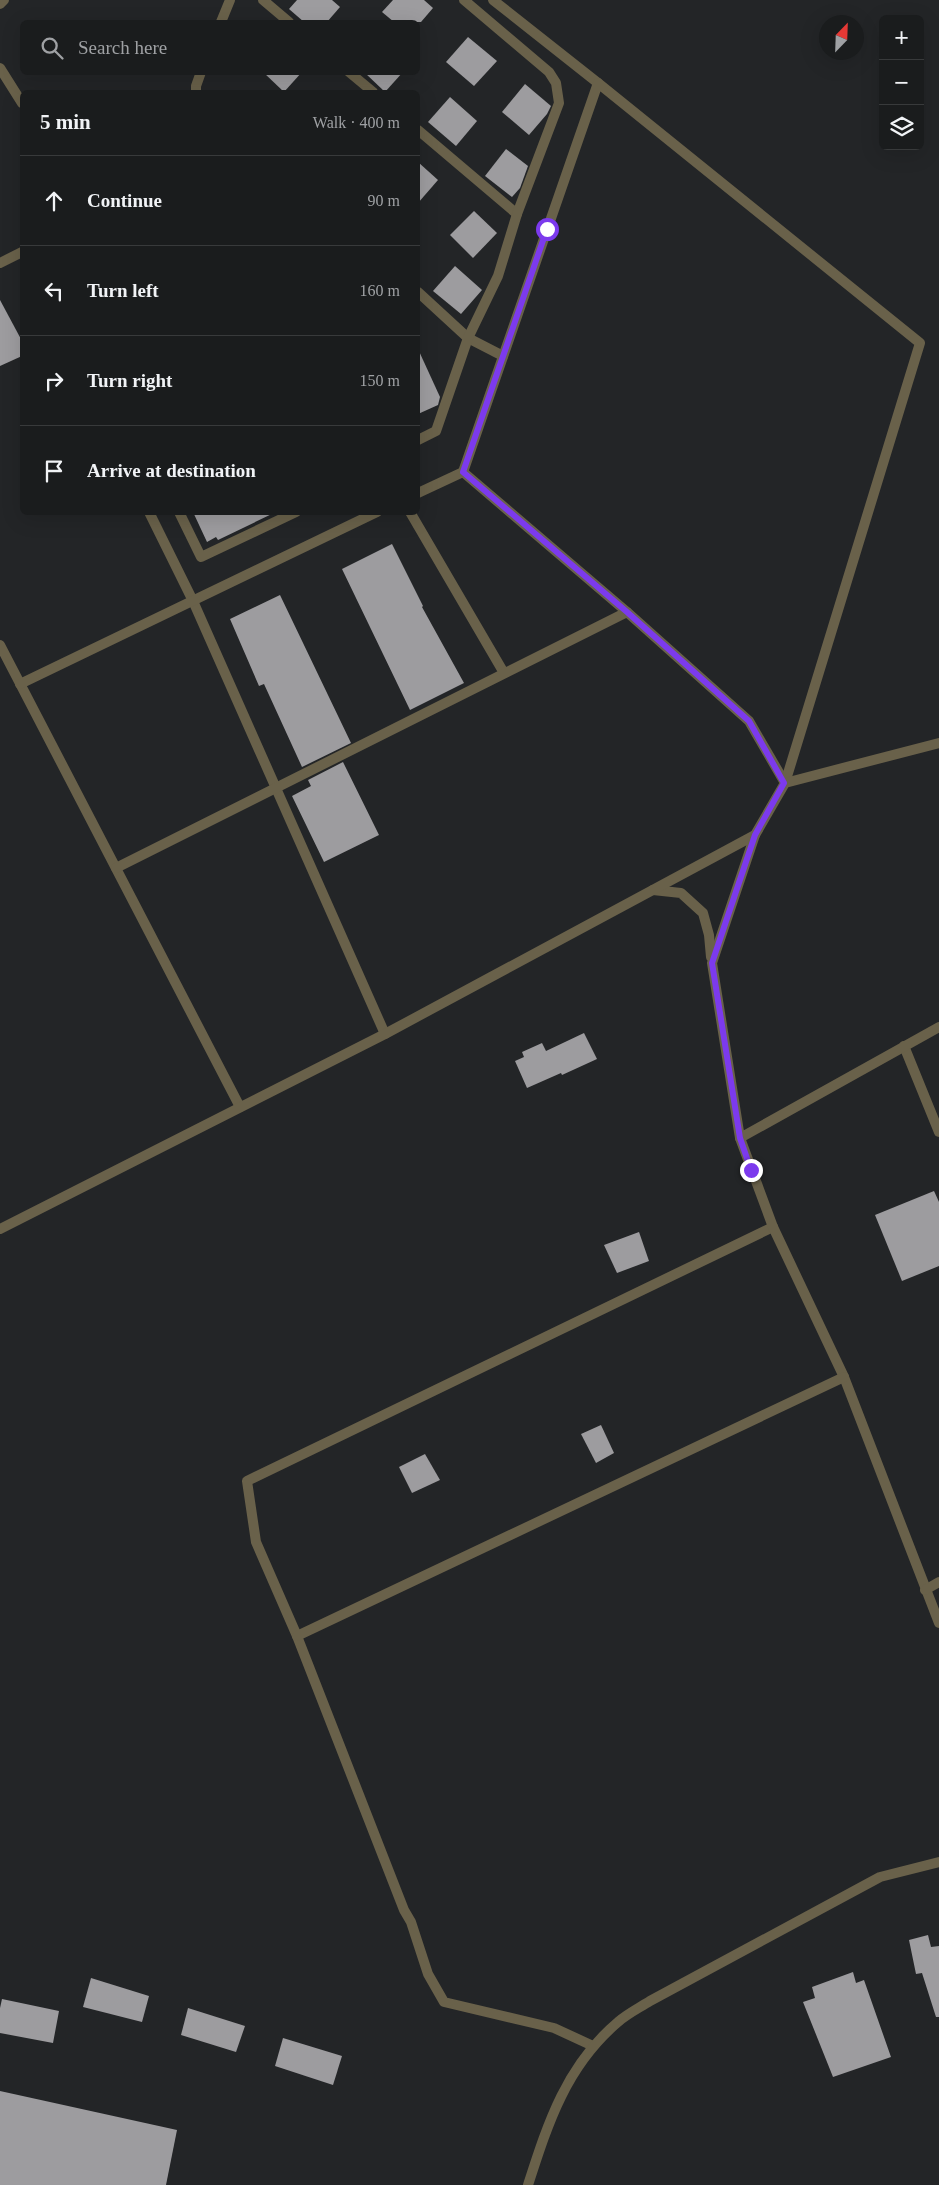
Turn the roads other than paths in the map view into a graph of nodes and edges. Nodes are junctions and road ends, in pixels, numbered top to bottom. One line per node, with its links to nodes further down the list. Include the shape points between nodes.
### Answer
1 (4, 0): 6 (street)
2 (230, 0): 7 (street)
3 (263, 0): 8 (street)
4 (464, 0): 17 (street, via 549,72 559,92 559,104)
5 (494, 0): 12 (street)
6 (0, 4)
7 (222, 20)
8 (288, 20)
9 (0, 68): 15 (street)
10 (200, 75): 13 (street)
11 (352, 75): 14 (street)
12 (598, 83): 22 (street); 37 (street, via 920,343)
13 (196, 90)
14 (370, 90)
15 (20, 100)
16 (420, 132): 17 (street)
17 (516, 214): 21 (street, via 498,276)
18 (20, 255): 19 (street)
19 (0, 263)
20 (420, 294): 21 (street)
21 (468, 338): 22 (street); 23 (street, via 436,432)
22 (503, 356): 24 (street)
23 (420, 439)
24 (463, 472): 25 (street); 32 (street)
25 (420, 492)
26 (150, 515): 31 (street)
27 (181, 515): 28 (street, via 202,557)
28 (290, 515)
29 (372, 515): 31 (street)
30 (412, 515): 34 (street)
31 (193, 601): 35 (street); 38 (street)
32 (627, 612): 34 (street); 37 (street, via 749,721)
33 (0, 646): 35 (street)
34 (504, 673): 38 (street)
35 (20, 684): 40 (street)
36 (939, 743): 37 (street)
37 (784, 783): 39 (street)
38 (275, 788): 40 (street); 44 (street)
39 (755, 835): 41 (street); 42 (street)
40 (116, 868): 46 (street)
41 (653, 890): 42 (street, via 681,893 703,913 710,935); 44 (street)
42 (712, 963): 48 (street)
43 (939, 1026): 45 (street)
44 (385, 1034): 46 (street)
45 (904, 1046): 47 (street); 48 (street)
46 (240, 1107): 50 (street)
47 (939, 1132)
48 (740, 1138): 49 (street)
49 (772, 1227): 51 (street); 55 (street, via 247,1481 256,1542)
50 (0, 1228)
51 (844, 1377): 53 (street); 55 (street)
52 (939, 1582): 53 (street)
53 (925, 1590): 54 (street)
54 (939, 1623)
55 (297, 1636): 57 (street, via 411,1922 428,1974 444,2002 554,2028)
56 (939, 1862): 57 (street, via 880,1877 650,2001 619,2022)
57 (593, 2046): 58 (street, via 574,2071 554,2109)
58 (528, 2185)

